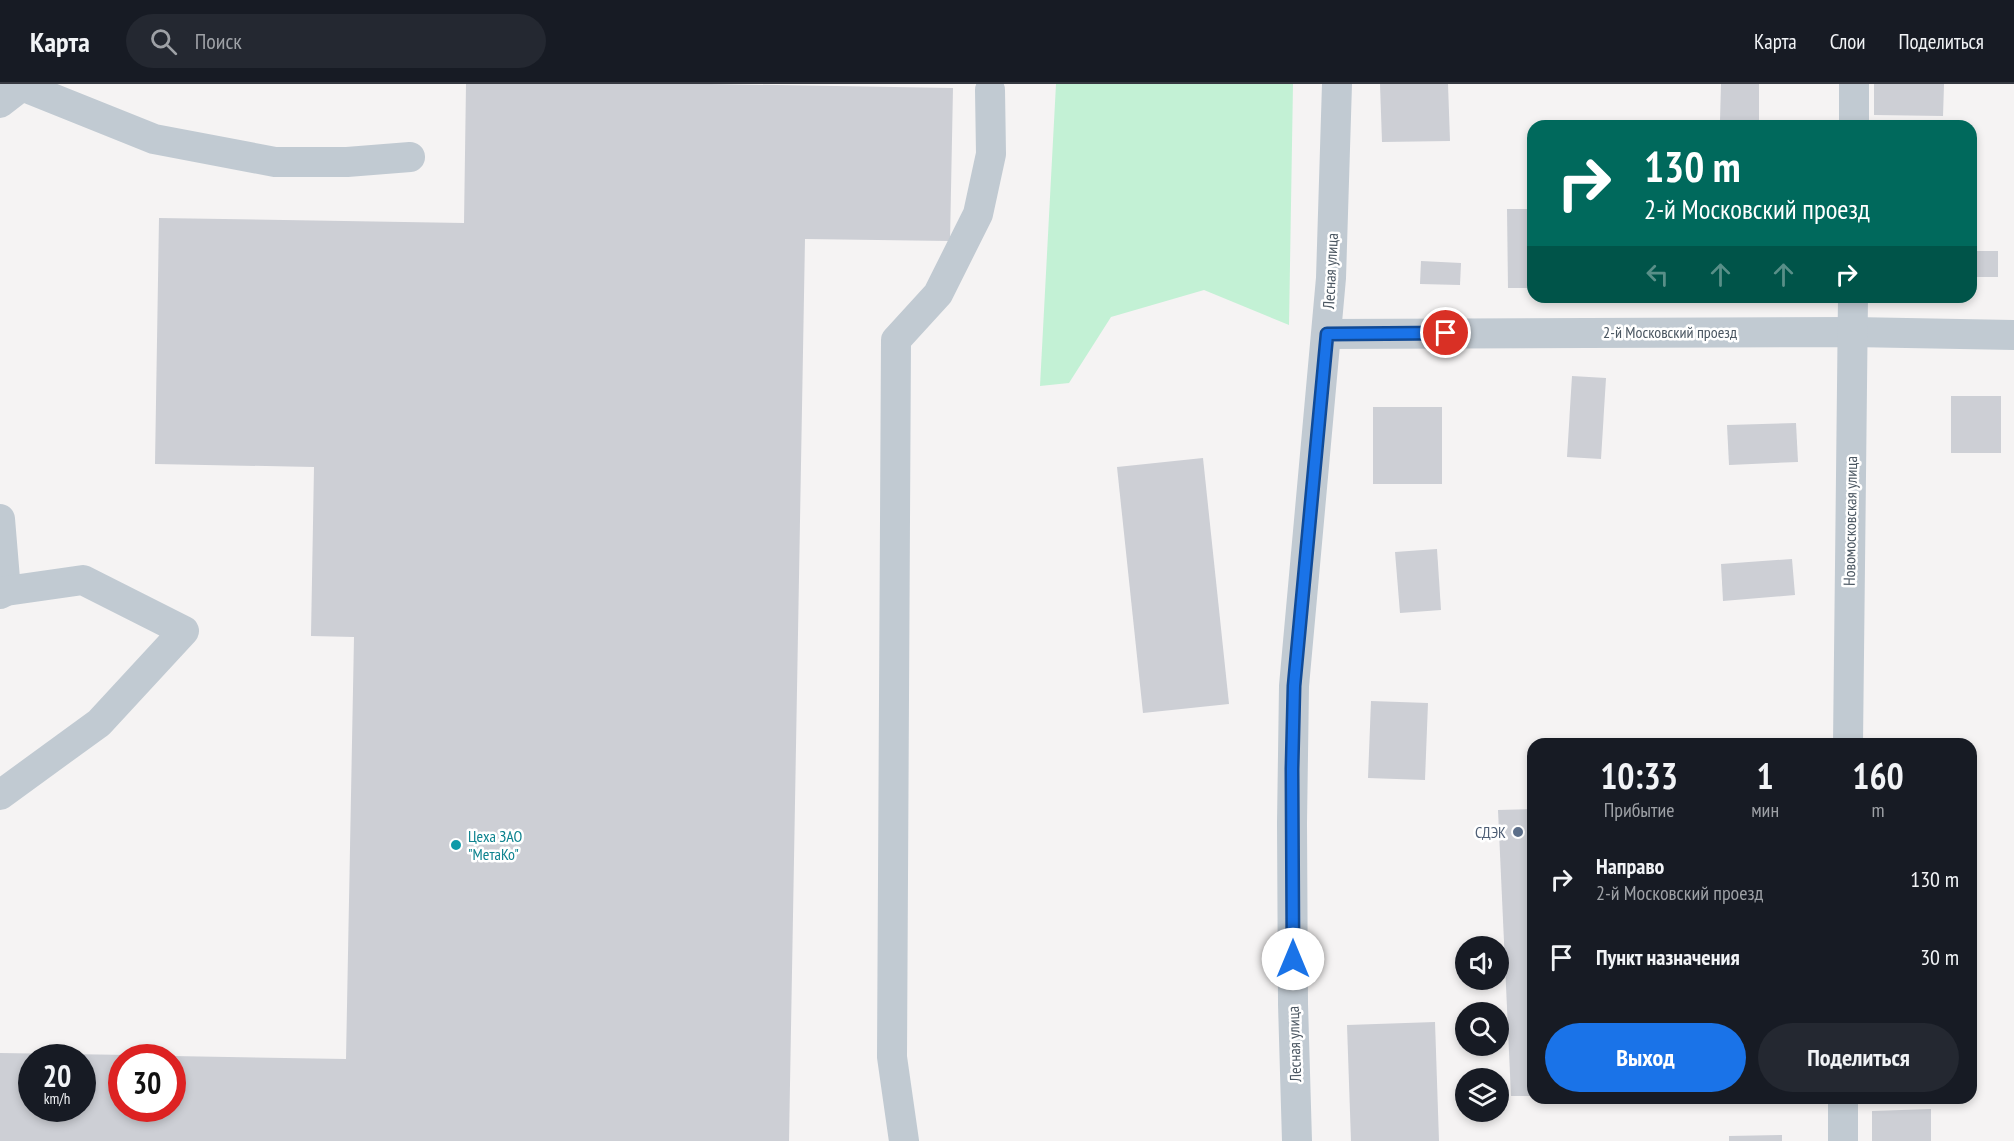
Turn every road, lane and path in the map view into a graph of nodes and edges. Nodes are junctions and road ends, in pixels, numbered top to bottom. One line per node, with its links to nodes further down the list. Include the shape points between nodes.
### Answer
1 (1337, 84): 9 (street, Лесная улица)
2 (1854, 84): 5 (street)
3 (990, 90): 16 (street, via 992,154 978,214 938,294 896,340 892,1057)
4 (0, 103): 6 (street, via 22,86 154,139 275,162)
5 (1854, 120)
6 (410, 158)
7 (1853, 303): 8 (street, Новомосковская улица)
8 (1853, 332): 9 (street, 2-й Московский проезд); 10 (street, 2-й Московский проезд); 13 (street, Новомосковская улица)
9 (1327, 334): 17 (street, Лесная улица, via 1292,733)
10 (2014, 335)
11 (0, 519): 12 (street)
12 (3, 592): 14 (street, via 83,580 184,631 99,723)
13 (1848, 738)
14 (0, 795)
15 (1843, 1104): 18 (street)
16 (904, 1141)
17 (1297, 1141)
18 (1843, 1141)

